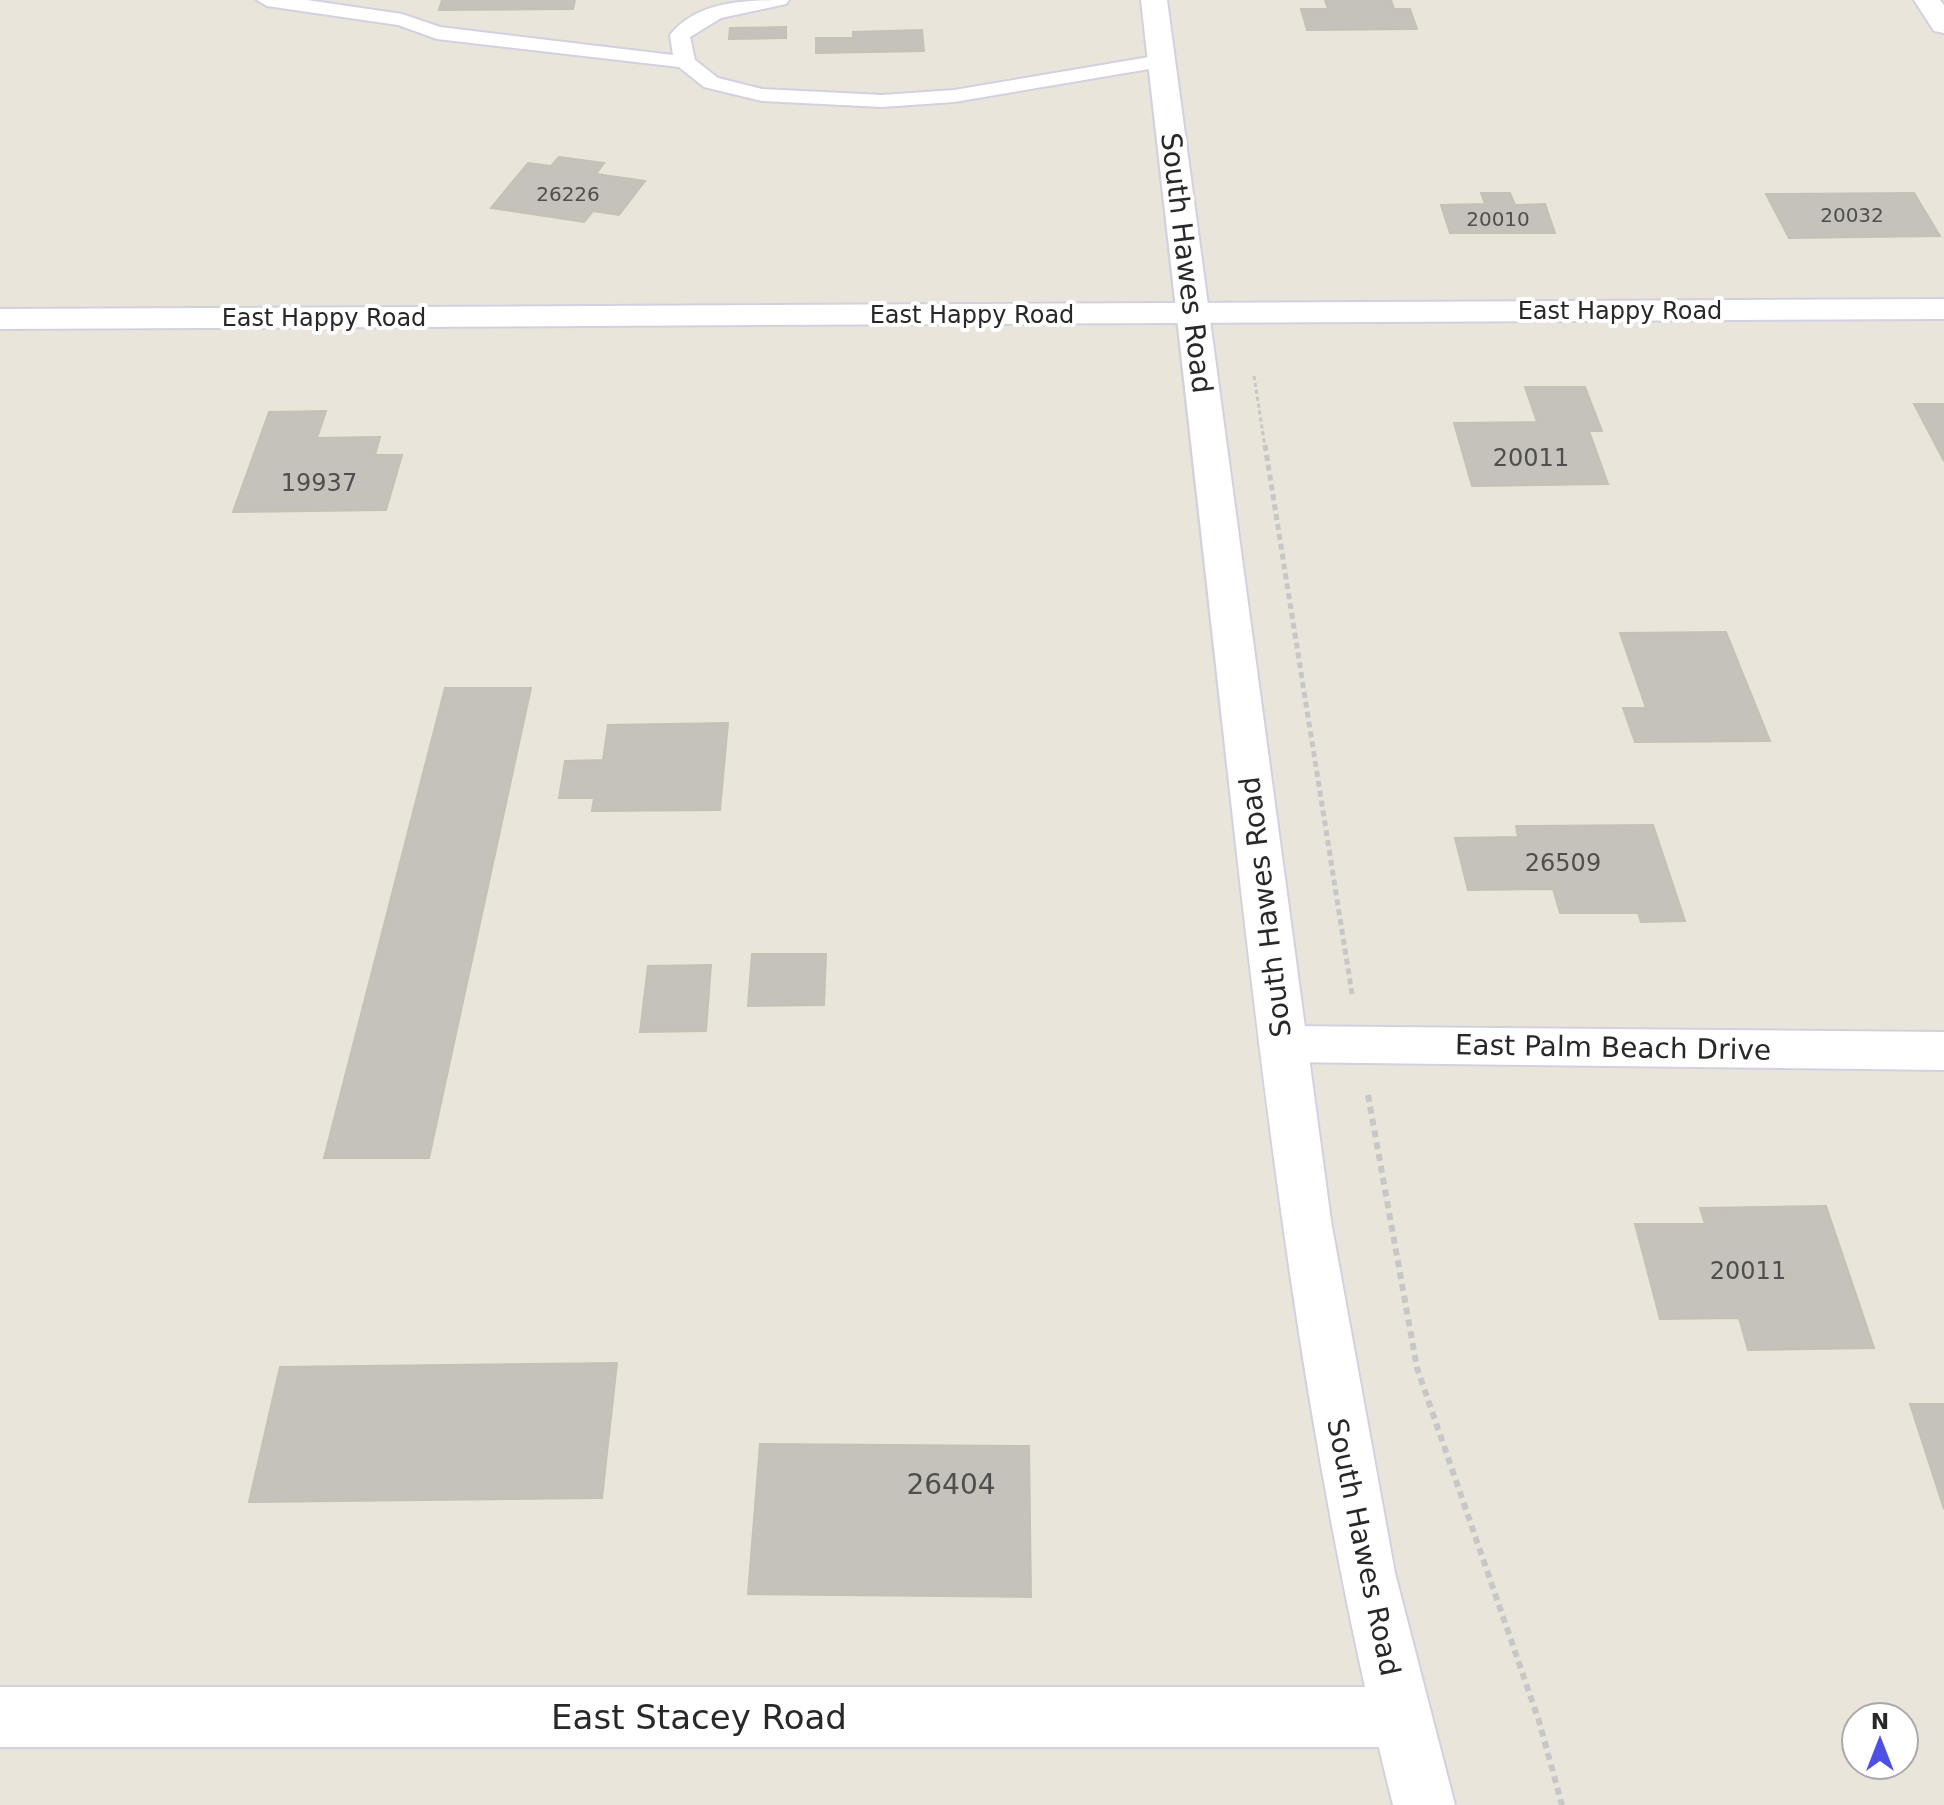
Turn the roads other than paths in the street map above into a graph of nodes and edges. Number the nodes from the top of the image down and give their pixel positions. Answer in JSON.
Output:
{"nodes":[{"id":1,"x":267,"y":0,"type":"edge"},
{"id":2,"x":779,"y":0,"type":"edge"},
{"id":3,"x":1154,"y":0,"type":"edge"},
{"id":4,"x":1927,"y":0,"type":"edge"},
{"id":5,"x":1944,"y":25,"type":"edge"},
{"id":6,"x":1161,"y":61,"type":"junction"},
{"id":7,"x":685,"y":62,"type":"junction"},
{"id":8,"x":1944,"y":309,"type":"edge"},
{"id":9,"x":1193,"y":314,"type":"junction"},
{"id":10,"x":0,"y":319,"type":"edge"},
{"id":11,"x":1282,"y":1044,"type":"junction"},
{"id":12,"x":1944,"y":1051,"type":"edge"},
{"id":13,"x":0,"y":1717,"type":"edge"},
{"id":14,"x":1399,"y":1717,"type":"junction"},
{"id":15,"x":1424,"y":1805,"type":"edge"}],
"edges":[{"from":1,"to":7,"type":"lane"},
{"from":2,"to":7,"type":"lane"},
{"from":3,"to":6,"type":"street","name":"South Hawes Road"},
{"from":4,"to":5,"type":"street"},
{"from":6,"to":7,"type":"lane"},
{"from":6,"to":9,"type":"street","name":"South Hawes Road"},
{"from":8,"to":9,"type":"street","name":"East Happy Road"},
{"from":9,"to":10,"type":"street","name":"East Happy Road"},
{"from":9,"to":11,"type":"street","name":"South Hawes Road"},
{"from":11,"to":12,"type":"street","name":"East Palm Beach Drive"},
{"from":11,"to":14,"type":"street","name":"South Hawes Road"},
{"from":13,"to":14,"type":"street","name":"East Stacey Road"},
{"from":14,"to":15,"type":"street","name":"South Hawes Road"}]}
